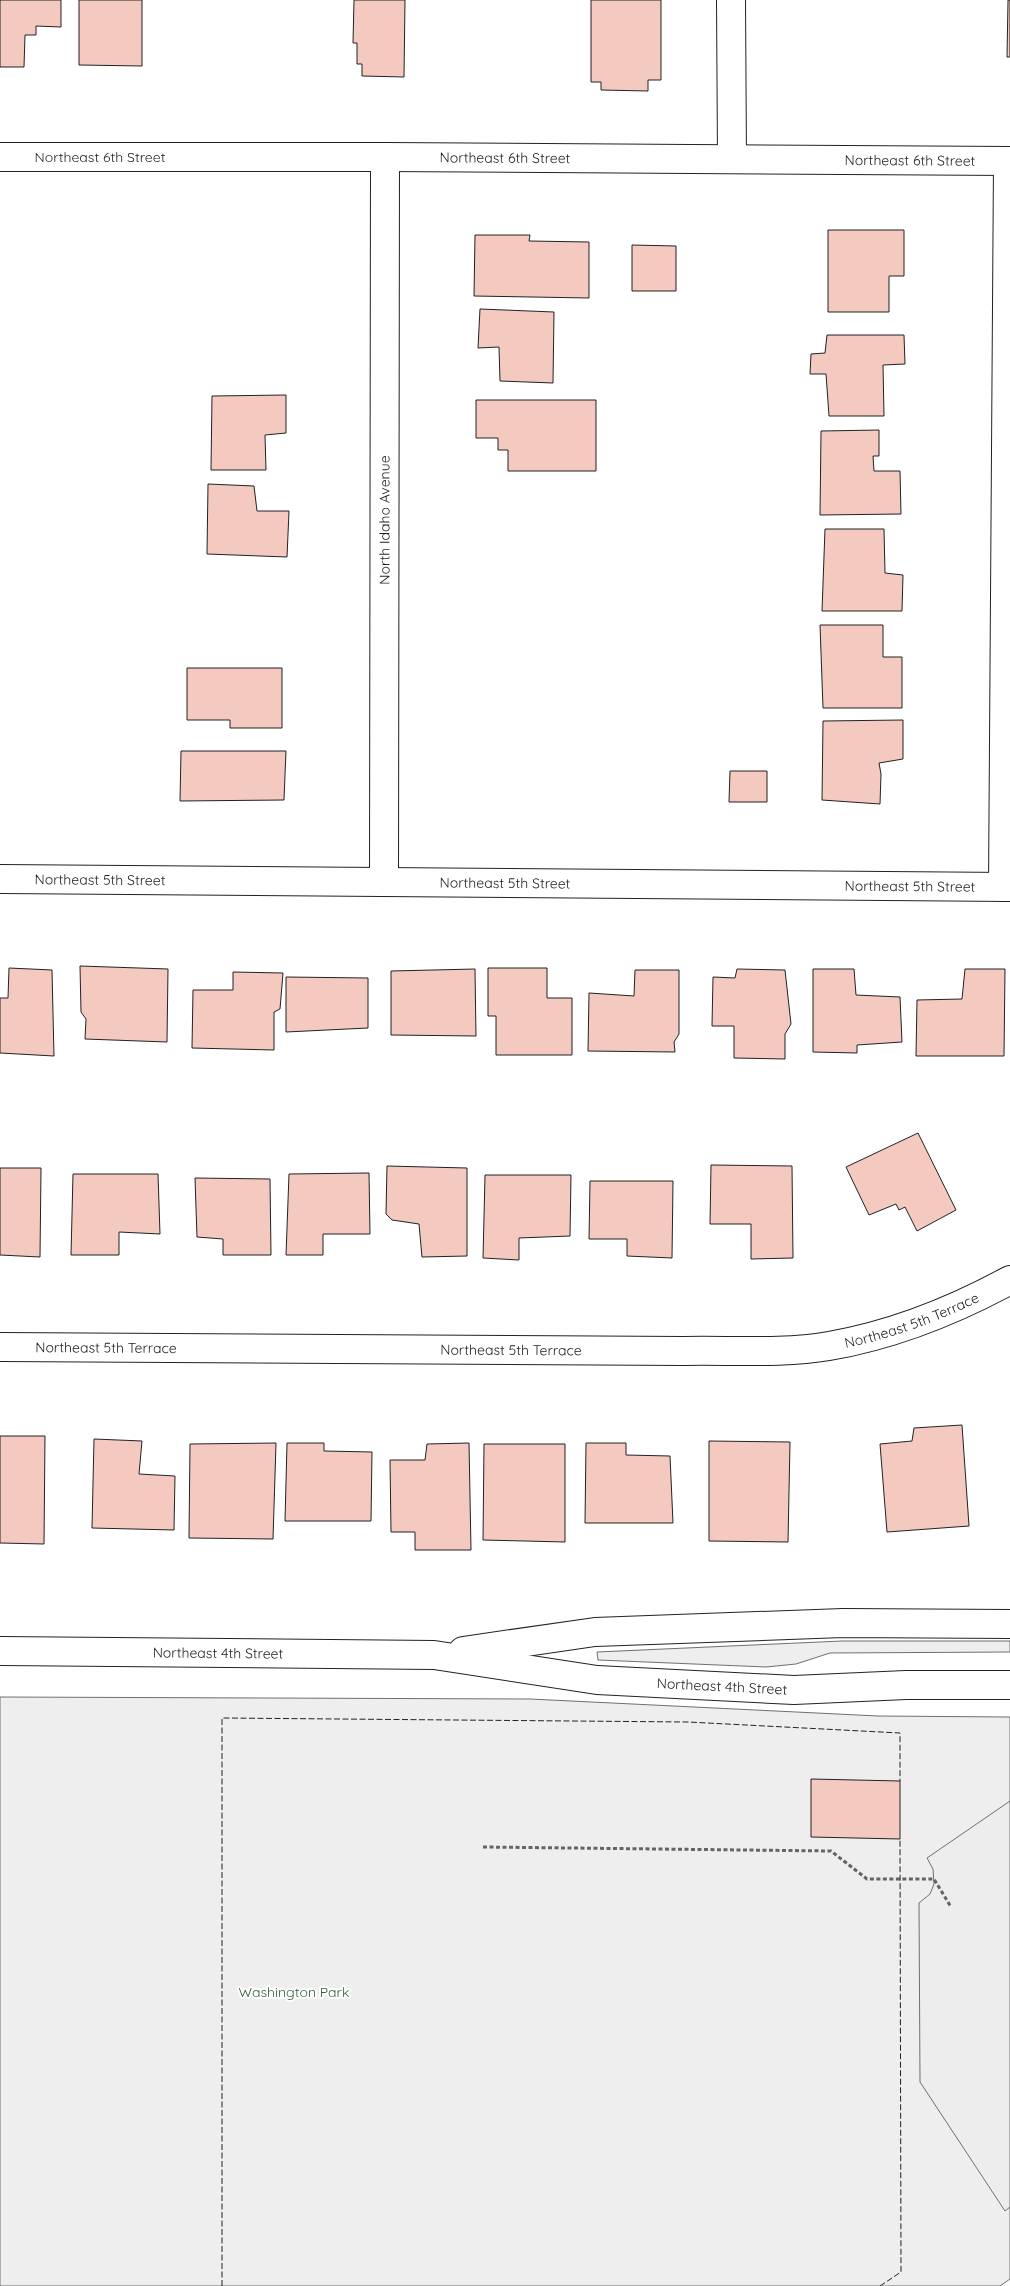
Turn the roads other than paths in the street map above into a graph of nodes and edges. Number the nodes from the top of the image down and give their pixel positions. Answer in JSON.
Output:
{"nodes":[{"id":1,"x":731,"y":0,"type":"edge"},
{"id":2,"x":0,"y":157,"type":"edge"},
{"id":3,"x":385,"y":157,"type":"junction"},
{"id":4,"x":732,"y":160,"type":"junction"},
{"id":5,"x":1009,"y":161,"type":"edge"},
{"id":6,"x":0,"y":879,"type":"edge"},
{"id":7,"x":384,"y":882,"type":"junction"},
{"id":8,"x":1006,"y":887,"type":"edge"},
{"id":9,"x":1010,"y":1280,"type":"edge"},
{"id":10,"x":0,"y":1346,"type":"edge"},
{"id":11,"x":1010,"y":1624,"type":"edge"},
{"id":12,"x":0,"y":1651,"type":"edge"},
{"id":13,"x":434,"y":1655,"type":"junction"},
{"id":14,"x":1010,"y":1685,"type":"edge"}],
"edges":[{"from":1,"to":4,"type":"street"},
{"from":2,"to":3,"type":"street","name":"Northeast 6th Street"},
{"from":3,"to":4,"type":"street","name":"Northeast 6th Street"},
{"from":3,"to":7,"type":"street","name":"North Idaho Avenue"},
{"from":4,"to":5,"type":"street","name":"Northeast 6th Street"},
{"from":5,"to":8,"type":"street"},
{"from":6,"to":7,"type":"street","name":"Northeast 5th Street"},
{"from":7,"to":8,"type":"street","name":"Northeast 5th Street"},
{"from":9,"to":10,"type":"street","name":"Northeast 5th Terrace"},
{"from":11,"to":13,"type":"street","name":"Northeast 4th Street"},
{"from":12,"to":13,"type":"street","name":"Northeast 4th Street"},
{"from":13,"to":14,"type":"street","name":"Northeast 4th Street"}]}
